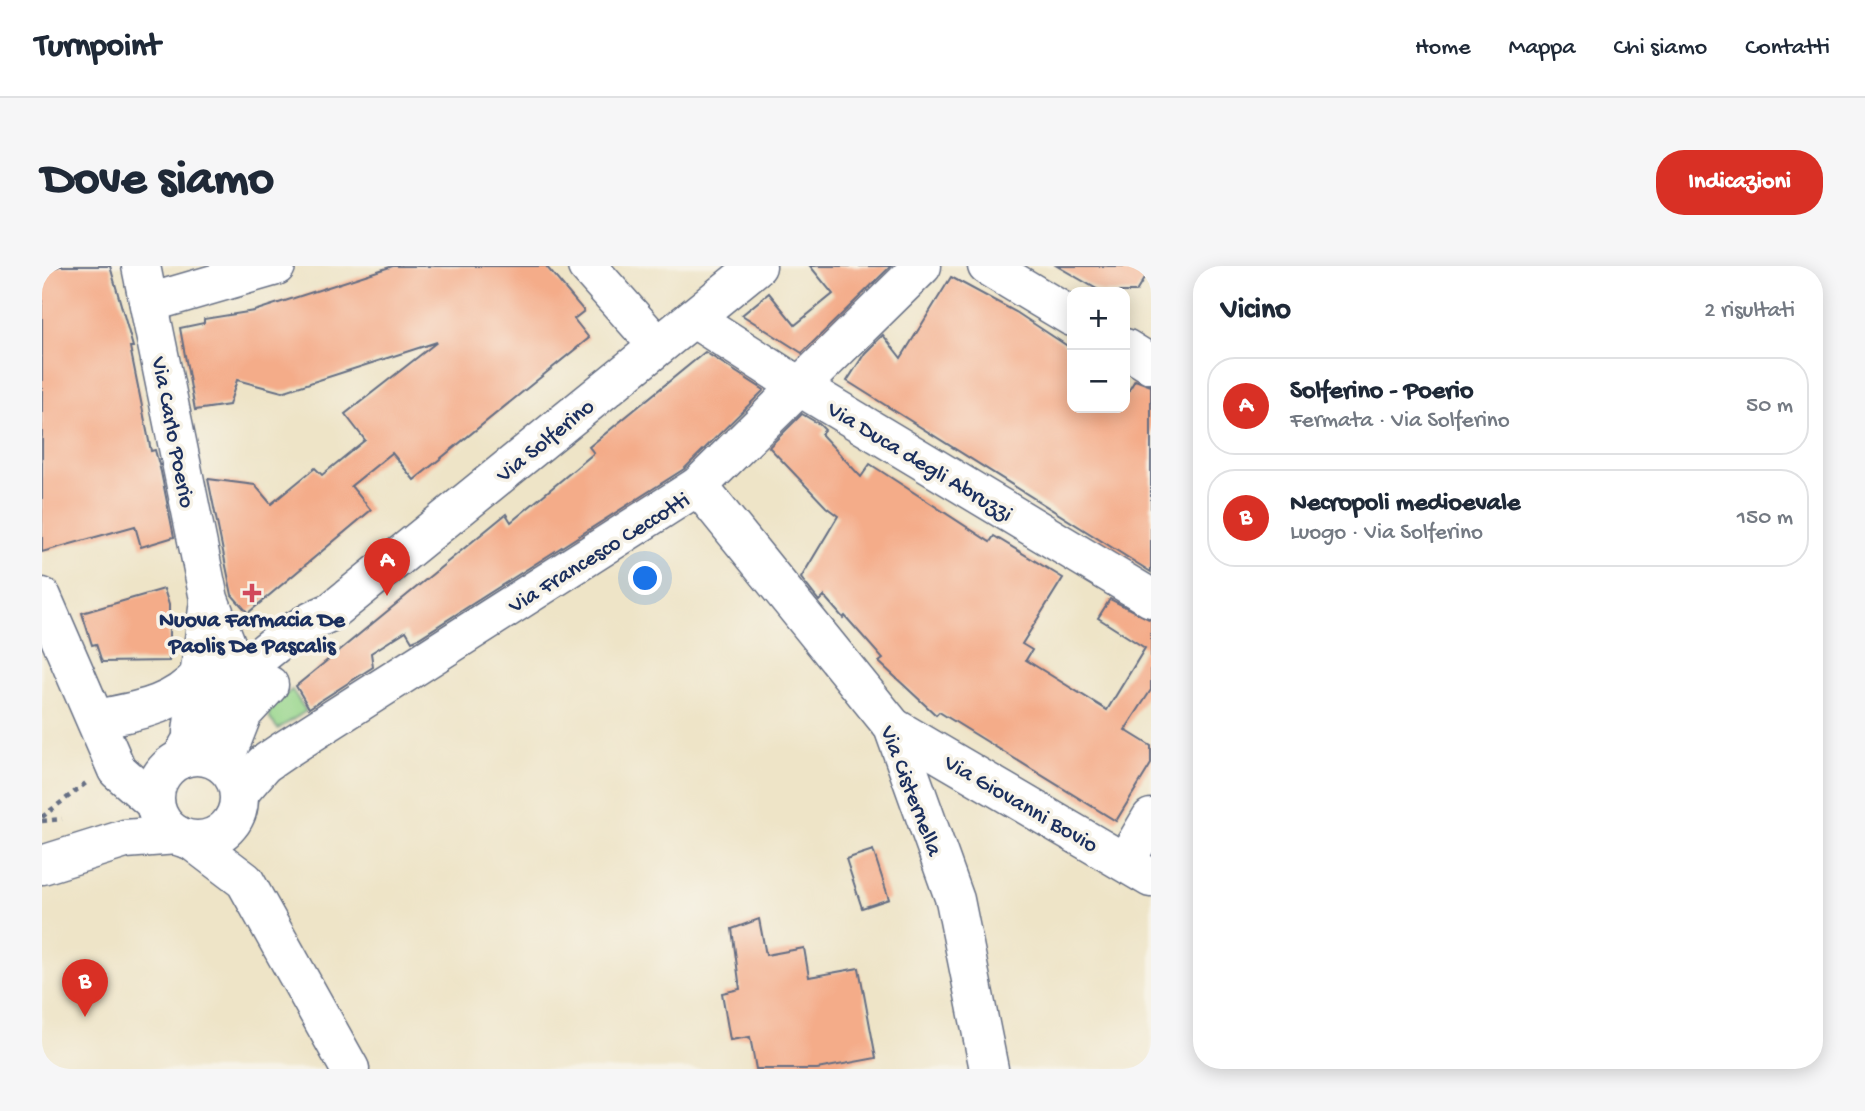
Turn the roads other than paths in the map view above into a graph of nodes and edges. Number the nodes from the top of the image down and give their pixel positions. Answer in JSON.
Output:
{"nodes":[{"id":1,"x":141,"y":266,"type":"edge"},
{"id":2,"x":276,"y":266,"type":"edge"},
{"id":3,"x":587,"y":266,"type":"edge"},
{"id":4,"x":757,"y":266,"type":"edge"},
{"id":5,"x":922,"y":266,"type":"edge"},
{"id":6,"x":987,"y":266,"type":"edge"},
{"id":7,"x":149,"y":303,"type":"junction"},
{"id":8,"x":1067,"y":314,"type":"edge"},
{"id":9,"x":693,"y":318,"type":"junction"},
{"id":10,"x":658,"y":346,"type":"junction"},
{"id":11,"x":1128,"y":350,"type":"edge"},
{"id":12,"x":1151,"y":364,"type":"edge"},
{"id":13,"x":800,"y":387,"type":"junction"},
{"id":14,"x":698,"y":486,"type":"junction"},
{"id":15,"x":42,"y":597,"type":"edge"},
{"id":16,"x":1151,"y":598,"type":"edge"},
{"id":17,"x":209,"y":599,"type":"junction"},
{"id":18,"x":198,"y":676,"type":"junction"},
{"id":19,"x":244,"y":690,"type":"junction"},
{"id":20,"x":97,"y":719,"type":"junction"},
{"id":21,"x":893,"y":727,"type":"junction"},
{"id":22,"x":181,"y":754,"type":"junction"},
{"id":23,"x":233,"y":790,"type":"junction"},
{"id":24,"x":1151,"y":818,"type":"edge"},
{"id":25,"x":170,"y":822,"type":"junction"},
{"id":26,"x":42,"y":864,"type":"edge"},
{"id":27,"x":1138,"y":870,"type":"edge"},
{"id":28,"x":245,"y":881,"type":"junction"},
{"id":29,"x":350,"y":1069,"type":"edge"},
{"id":30,"x":989,"y":1069,"type":"edge"}],
"edges":[{"from":1,"to":7,"type":"street","name":"Via Carlo Poerio"},
{"from":2,"to":7,"type":"street"},
{"from":3,"to":10,"type":"street"},
{"from":4,"to":9,"type":"street","name":"Via Solferino"},
{"from":5,"to":13,"type":"street","name":"Via Francesco Ceccotti"},
{"from":6,"to":8,"type":"street"},
{"from":7,"to":17,"type":"street","name":"Via Carlo Poerio"},
{"from":9,"to":10,"type":"street","name":"Via Solferino"},
{"from":9,"to":13,"type":"street","name":"Via Duca degli Abruzzi"},
{"from":10,"to":19,"type":"street","name":"Via Solferino"},
{"from":11,"to":12,"type":"street"},
{"from":13,"to":14,"type":"street","name":"Via Francesco Ceccotti"},
{"from":13,"to":16,"type":"street","name":"Via Duca degli Abruzzi"},
{"from":14,"to":21,"type":"street","name":"Via Cisternella"},
{"from":14,"to":23,"type":"street","name":"Via Francesco Ceccotti"},
{"from":15,"to":20,"type":"street"},
{"from":17,"to":18,"type":"street","name":"Via Carlo Poerio"},
{"from":17,"to":19,"type":"street","name":"Via Carlo Poerio"},
{"from":18,"to":20,"type":"street"},
{"from":18,"to":22,"type":"street","name":"Via Carlo Poerio"},
{"from":19,"to":22,"type":"street","name":"Via Solferino"},
{"from":19,"to":23,"type":"street","name":"Via Solferino"},
{"from":20,"to":22,"type":"street"},
{"from":20,"to":25,"type":"street"},
{"from":21,"to":27,"type":"street","name":"Via Giovanni Bovio"},
{"from":21,"to":30,"type":"street","name":"Via Cisternella"},
{"from":22,"to":23,"type":"street"},
{"from":22,"to":25,"type":"street"},
{"from":23,"to":25,"type":"street"},
{"from":23,"to":28,"type":"street"},
{"from":24,"to":27,"type":"street"},
{"from":25,"to":26,"type":"street"},
{"from":25,"to":28,"type":"street"},
{"from":28,"to":29,"type":"street"}]}
